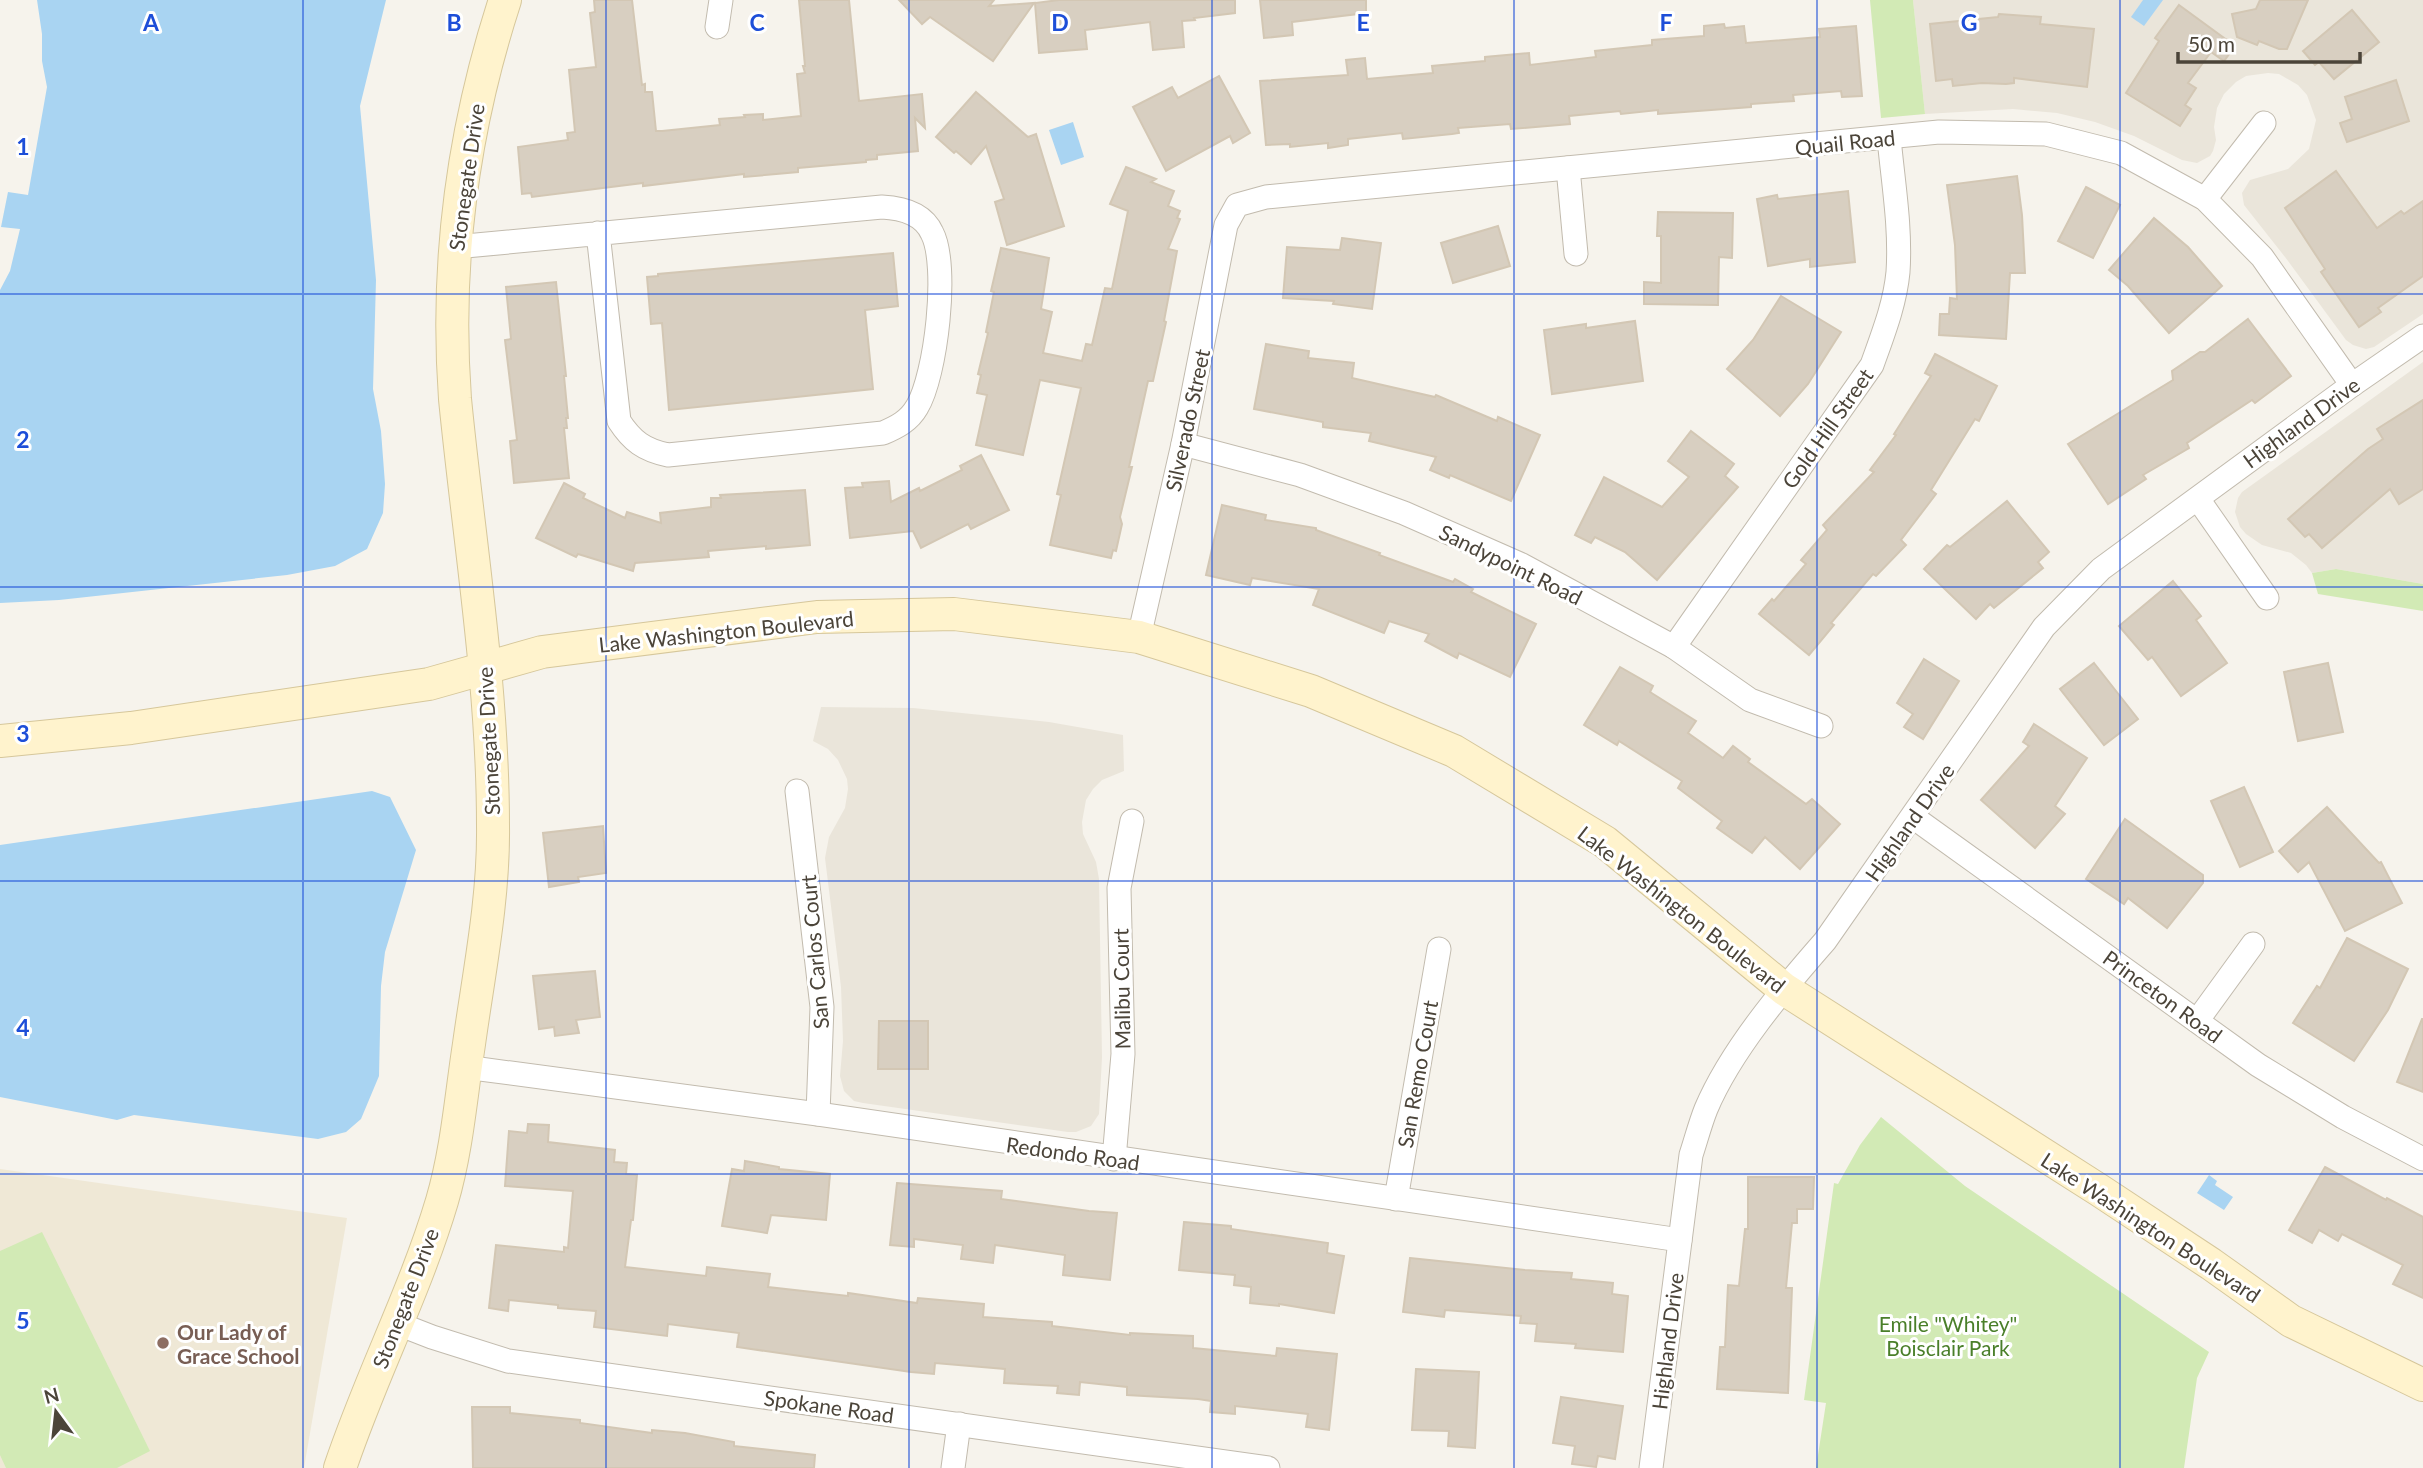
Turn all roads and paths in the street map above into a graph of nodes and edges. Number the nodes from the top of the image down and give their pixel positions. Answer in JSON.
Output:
{"nodes":[{"id":1,"x":505,"y":0,"type":"edge"},
{"id":2,"x":721,"y":0,"type":"edge"},
{"id":3,"x":717,"y":27,"type":"dead end"},
{"id":4,"x":2264,"y":123,"type":"dead end"},
{"id":5,"x":1889,"y":138,"type":"junction"},
{"id":6,"x":1568,"y":168,"type":"junction"},
{"id":7,"x":2205,"y":199,"type":"junction"},
{"id":8,"x":1237,"y":205,"type":"joint"},
{"id":9,"x":598,"y":233,"type":"junction"},
{"id":10,"x":455,"y":247,"type":"junction"},
{"id":11,"x":1576,"y":254,"type":"dead end"},
{"id":12,"x":2423,"y":336,"type":"edge"},
{"id":13,"x":2352,"y":385,"type":"junction"},
{"id":14,"x":1183,"y":444,"type":"junction"},
{"id":15,"x":2198,"y":499,"type":"junction"},
{"id":16,"x":2267,"y":598,"type":"dead end"},
{"id":17,"x":1139,"y":636,"type":"junction"},
{"id":18,"x":1674,"y":647,"type":"junction"},
{"id":19,"x":485,"y":667,"type":"junction"},
{"id":20,"x":1821,"y":726,"type":"dead end"},
{"id":21,"x":0,"y":741,"type":"edge"},
{"id":22,"x":797,"y":791,"type":"dead end"},
{"id":23,"x":1913,"y":817,"type":"junction"},
{"id":24,"x":1132,"y":821,"type":"dead end"},
{"id":25,"x":2253,"y":944,"type":"dead end"},
{"id":26,"x":1439,"y":949,"type":"dead end"},
{"id":27,"x":1784,"y":989,"type":"junction"},
{"id":28,"x":2197,"y":1021,"type":"junction"},
{"id":29,"x":465,"y":1067,"type":"junction"},
{"id":30,"x":818,"y":1114,"type":"junction"},
{"id":31,"x":1114,"y":1159,"type":"junction"},
{"id":32,"x":2423,"y":1159,"type":"edge"},
{"id":33,"x":1396,"y":1199,"type":"junction"},
{"id":34,"x":1680,"y":1240,"type":"junction"},
{"id":35,"x":396,"y":1323,"type":"junction"},
{"id":36,"x":2423,"y":1385,"type":"edge"},
{"id":37,"x":959,"y":1424,"type":"junction"},
{"id":38,"x":1239,"y":1466,"type":"edge"},
{"id":39,"x":340,"y":1468,"type":"edge"},
{"id":40,"x":953,"y":1468,"type":"edge"},
{"id":41,"x":1268,"y":1468,"type":"edge"},
{"id":42,"x":1651,"y":1468,"type":"edge"}],
"edges":[{"from":1,"to":10,"type":"street","name":"Stonegate Drive"},
{"from":2,"to":3,"type":"street"},
{"from":4,"to":7,"type":"street"},
{"from":5,"to":6,"type":"street","name":"Quail Road"},
{"from":5,"to":7,"type":"street","name":"Quail Road"},
{"from":5,"to":18,"type":"street","name":"Gold Hill Street"},
{"from":6,"to":8,"type":"street","name":"Quail Road"},
{"from":6,"to":11,"type":"street"},
{"from":7,"to":13,"type":"street","name":"Quail Road"},
{"from":8,"to":14,"type":"street","name":"Silverado Street"},
{"from":9,"to":9,"type":"street"},
{"from":9,"to":10,"type":"street"},
{"from":10,"to":19,"type":"street","name":"Stonegate Drive"},
{"from":12,"to":13,"type":"street","name":"Highland Drive"},
{"from":13,"to":15,"type":"street","name":"Highland Drive"},
{"from":14,"to":17,"type":"street","name":"Silverado Street"},
{"from":14,"to":18,"type":"street","name":"Sandypoint Road"},
{"from":15,"to":16,"type":"street"},
{"from":15,"to":23,"type":"street","name":"Highland Drive"},
{"from":17,"to":19,"type":"street","name":"Lake Washington Boulevard"},
{"from":17,"to":27,"type":"street","name":"Lake Washington Boulevard"},
{"from":18,"to":20,"type":"street","name":"Sandypoint Road"},
{"from":19,"to":21,"type":"street","name":"Lake Washington Boulevard"},
{"from":19,"to":29,"type":"street","name":"Stonegate Drive"},
{"from":22,"to":30,"type":"street","name":"San Carlos Court"},
{"from":23,"to":27,"type":"street","name":"Highland Drive"},
{"from":23,"to":28,"type":"street","name":"Princeton Road"},
{"from":24,"to":31,"type":"street","name":"Malibu Court"},
{"from":25,"to":28,"type":"street"},
{"from":26,"to":33,"type":"street","name":"San Remo Court"},
{"from":27,"to":34,"type":"street","name":"Highland Drive"},
{"from":27,"to":36,"type":"street","name":"Lake Washington Boulevard"},
{"from":28,"to":32,"type":"street","name":"Princeton Road"},
{"from":29,"to":30,"type":"street","name":"Redondo Road"},
{"from":29,"to":35,"type":"street","name":"Stonegate Drive"},
{"from":30,"to":31,"type":"street","name":"Redondo Road"},
{"from":31,"to":33,"type":"street","name":"Redondo Road"},
{"from":33,"to":34,"type":"street","name":"Redondo Road"},
{"from":34,"to":42,"type":"street","name":"Highland Drive"},
{"from":35,"to":37,"type":"street","name":"Spokane Road"},
{"from":35,"to":39,"type":"street","name":"Stonegate Drive"},
{"from":37,"to":38,"type":"street","name":"Spokane Road"},
{"from":37,"to":40,"type":"street"},
{"from":38,"to":41,"type":"street","name":"Spokane Road"}]}
